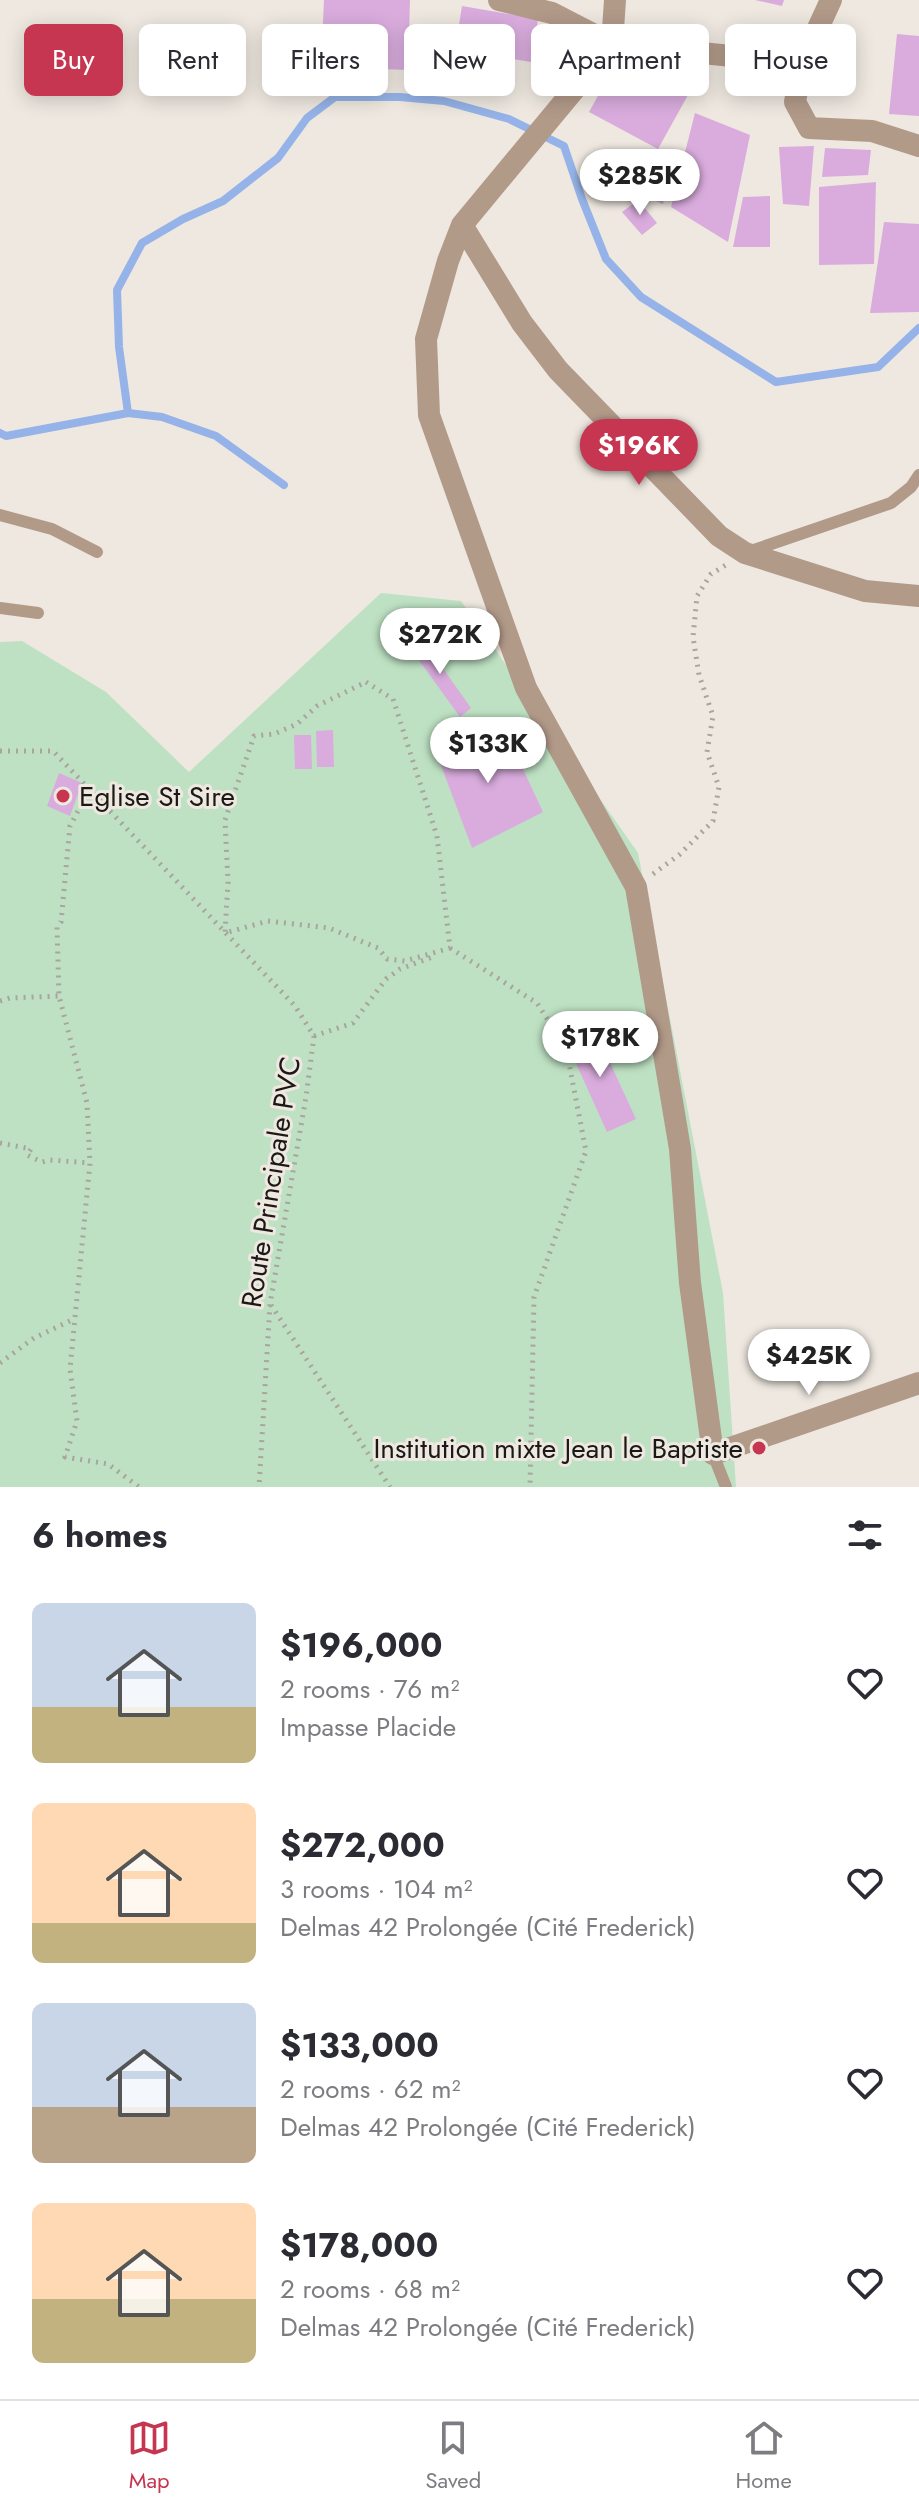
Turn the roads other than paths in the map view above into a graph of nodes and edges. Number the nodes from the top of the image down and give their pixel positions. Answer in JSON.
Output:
{"nodes":[{"id":1,"x":499,"y":0,"type":"edge"},
{"id":2,"x":615,"y":0,"type":"edge"},
{"id":3,"x":831,"y":0,"type":"edge"},
{"id":4,"x":573,"y":24,"type":"edge"},
{"id":5,"x":613,"y":24,"type":"edge"},
{"id":6,"x":820,"y":24,"type":"edge"},
{"id":7,"x":570,"y":96,"type":"edge"},
{"id":8,"x":796,"y":96,"type":"edge"},
{"id":9,"x":919,"y":146,"type":"edge"},
{"id":10,"x":462,"y":225,"type":"junction"},
{"id":11,"x":919,"y":475,"type":"edge"},
{"id":12,"x":0,"y":515,"type":"edge"},
{"id":13,"x":97,"y":552,"type":"dead end"},
{"id":14,"x":745,"y":553,"type":"junction"},
{"id":15,"x":919,"y":596,"type":"edge"},
{"id":16,"x":0,"y":608,"type":"edge"},
{"id":17,"x":38,"y":613,"type":"dead end"},
{"id":18,"x":919,"y":1383,"type":"edge"},
{"id":19,"x":713,"y":1454,"type":"junction"},
{"id":20,"x":726,"y":1487,"type":"edge"}],
"edges":[{"from":1,"to":4,"type":"street"},
{"from":2,"to":5,"type":"street"},
{"from":3,"to":6,"type":"street"},
{"from":7,"to":10,"type":"street"},
{"from":8,"to":9,"type":"street"},
{"from":10,"to":14,"type":"street"},
{"from":10,"to":19,"type":"street"},
{"from":11,"to":14,"type":"lane"},
{"from":12,"to":13,"type":"lane"},
{"from":14,"to":15,"type":"street"},
{"from":16,"to":17,"type":"lane"},
{"from":18,"to":19,"type":"street"},
{"from":19,"to":20,"type":"lane"}]}
